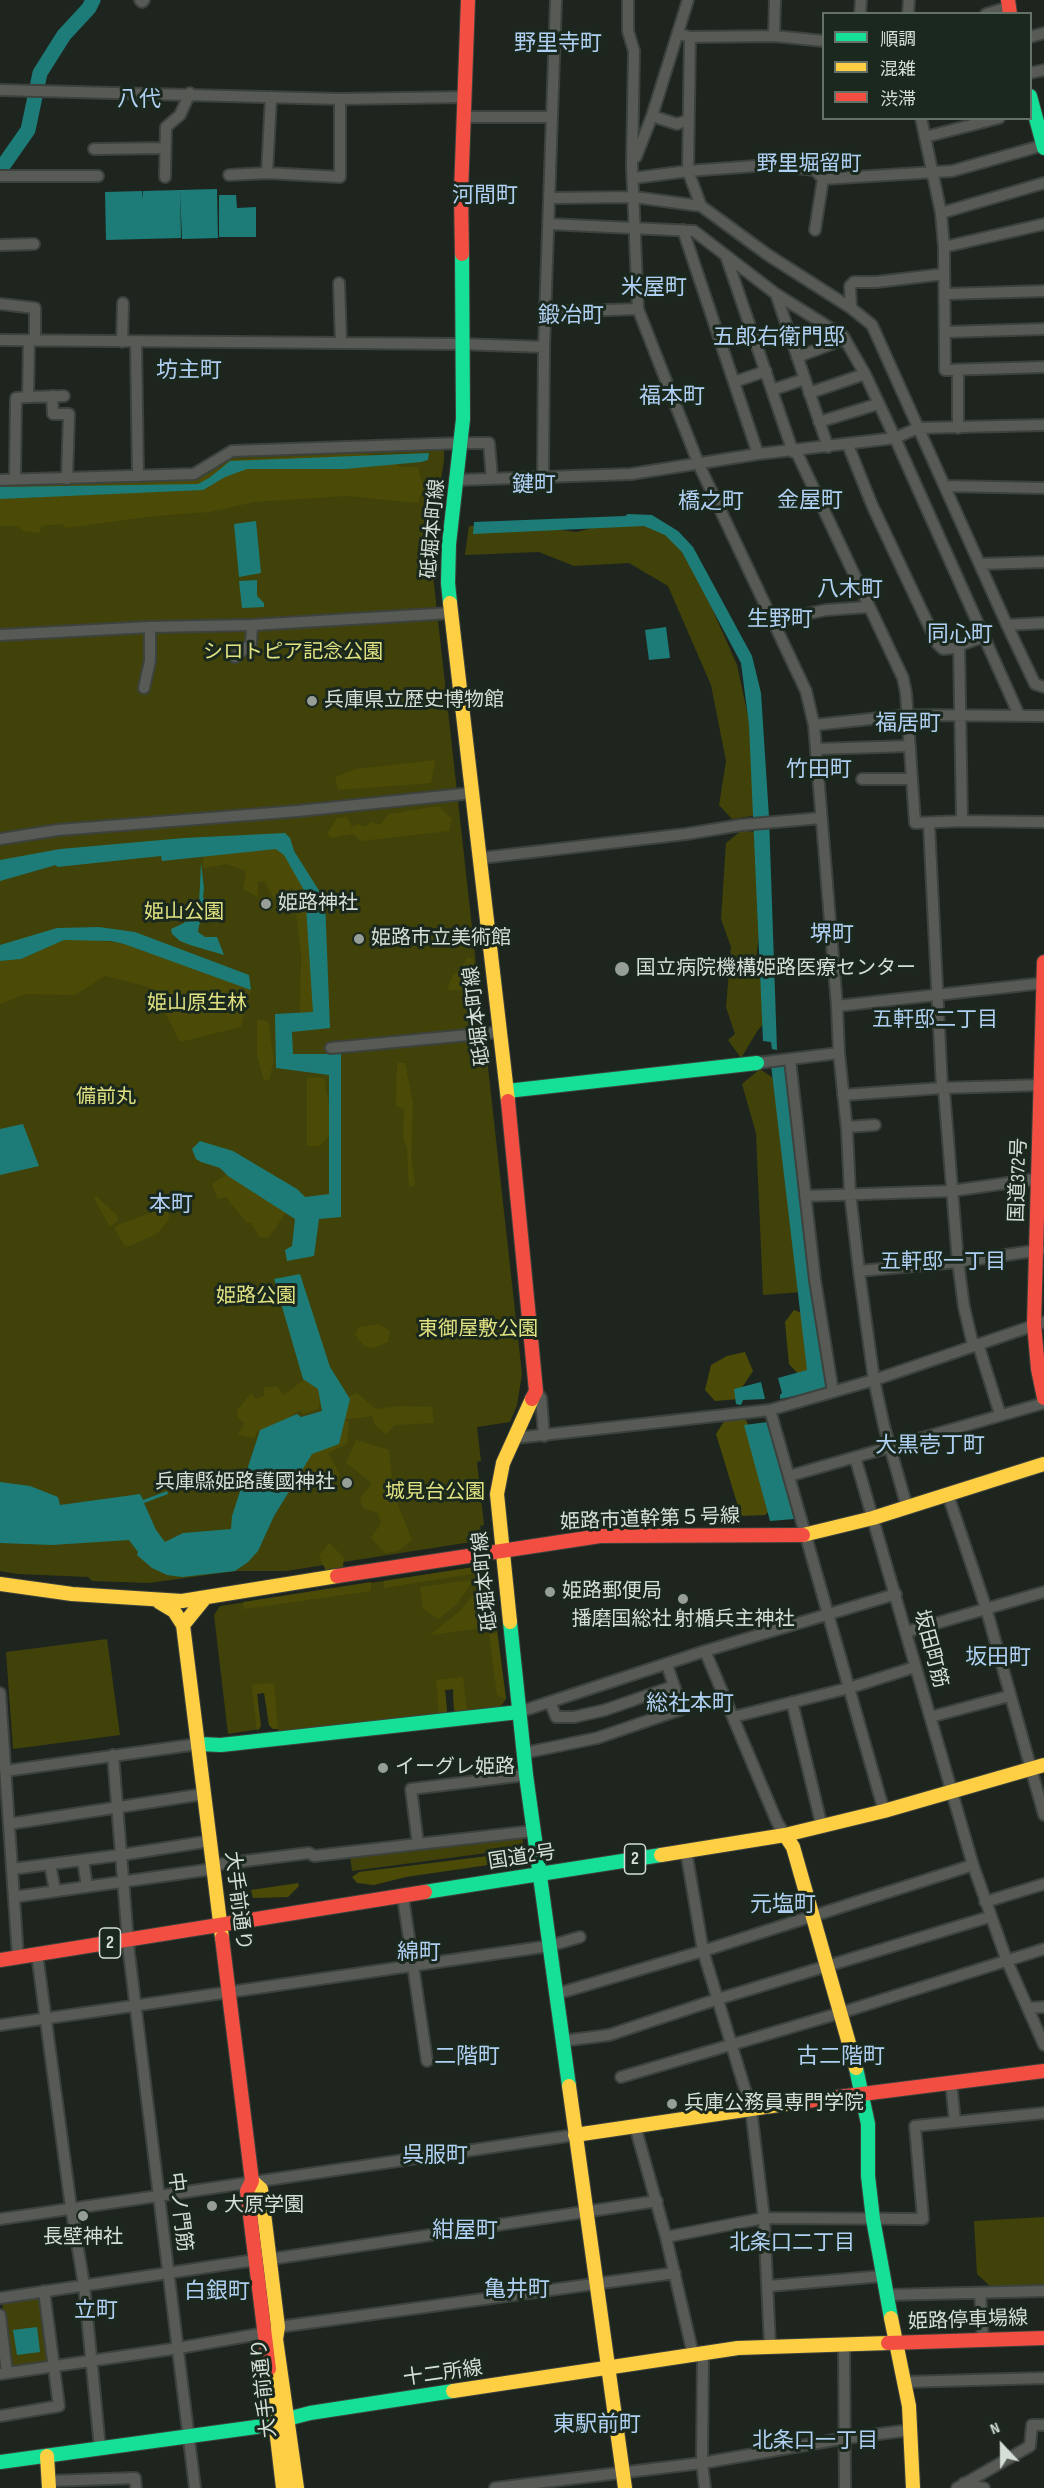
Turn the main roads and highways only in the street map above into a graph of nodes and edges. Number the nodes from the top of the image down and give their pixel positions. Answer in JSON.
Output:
{"nodes":[{"id":1,"x":468,"y":0,"type":"edge"},
{"id":2,"x":1035,"y":106,"type":"edge"},
{"id":3,"x":1044,"y":146,"type":"edge"},
{"id":4,"x":1044,"y":962,"type":"edge"},
{"id":5,"x":1043,"y":983,"type":"edge"},
{"id":6,"x":757,"y":1063,"type":"road end"},
{"id":7,"x":507,"y":1090,"type":"junction"},
{"id":8,"x":1042,"y":1178,"type":"edge"},
{"id":9,"x":1040,"y":1250,"type":"edge"},
{"id":10,"x":1039,"y":1323,"type":"edge"},
{"id":11,"x":1044,"y":1398,"type":"edge"},
{"id":12,"x":1044,"y":1464,"type":"edge"},
{"id":13,"x":501,"y":1549,"type":"junction"},
{"id":14,"x":0,"y":1584,"type":"edge"},
{"id":15,"x":205,"y":1598,"type":"junction"},
{"id":16,"x":157,"y":1601,"type":"junction"},
{"id":17,"x":183,"y":1625,"type":"junction"},
{"id":18,"x":519,"y":1712,"type":"junction"},
{"id":19,"x":198,"y":1744,"type":"junction"},
{"id":20,"x":1037,"y":1766,"type":"edge"},
{"id":21,"x":785,"y":1835,"type":"junction"},
{"id":22,"x":540,"y":1875,"type":"junction"},
{"id":23,"x":220,"y":1927,"type":"junction"},
{"id":24,"x":0,"y":1960,"type":"edge"},
{"id":25,"x":1044,"y":2071,"type":"edge"},
{"id":26,"x":863,"y":2093,"type":"junction"},
{"id":27,"x":575,"y":2134,"type":"junction"},
{"id":28,"x":252,"y":2181,"type":"junction"},
{"id":29,"x":1044,"y":2338,"type":"edge"},
{"id":30,"x":895,"y":2343,"type":"junction"},
{"id":31,"x":607,"y":2368,"type":"junction"},
{"id":32,"x":281,"y":2421,"type":"junction"},
{"id":33,"x":47,"y":2456,"type":"junction"},
{"id":34,"x":0,"y":2462,"type":"edge"},
{"id":35,"x":49,"y":2485,"type":"edge"},
{"id":36,"x":283,"y":2488,"type":"edge"},
{"id":37,"x":297,"y":2488,"type":"edge"},
{"id":38,"x":625,"y":2488,"type":"edge"},
{"id":39,"x":913,"y":2488,"type":"edge"}],
"edges":[{"from":1,"to":7,"type":"main road","name":"砥堀本町線"},
{"from":2,"to":3,"type":"main road"},
{"from":4,"to":5,"type":"main road","name":"国道372号"},
{"from":5,"to":8,"type":"main road","name":"国道372号"},
{"from":6,"to":7,"type":"main road"},
{"from":7,"to":13,"type":"main road","name":"砥堀本町線"},
{"from":8,"to":9,"type":"main road","name":"国道372号"},
{"from":9,"to":10,"type":"main road","name":"国道372号"},
{"from":10,"to":11,"type":"main road","name":"国道372号"},
{"from":12,"to":13,"type":"main road","name":"姫路市道幹第５号線"},
{"from":13,"to":15,"type":"main road","name":"姫路市道幹第５号線"},
{"from":13,"to":18,"type":"main road","name":"砥堀本町線"},
{"from":14,"to":16,"type":"main road","name":"姫路市道幹第５号線"},
{"from":15,"to":16,"type":"main road","name":"姫路市道幹第５号線"},
{"from":15,"to":17,"type":"main road"},
{"from":16,"to":17,"type":"main road"},
{"from":17,"to":19,"type":"main road","name":"大手前通り"},
{"from":18,"to":19,"type":"main road"},
{"from":18,"to":22,"type":"main road","name":"砥堀本町線"},
{"from":19,"to":23,"type":"main road","name":"大手前通り"},
{"from":20,"to":21,"type":"main road","name":"国道2号","number":"2"},
{"from":21,"to":22,"type":"main road","name":"国道2号","number":"2"},
{"from":21,"to":26,"type":"main road"},
{"from":22,"to":23,"type":"main road","name":"国道2号","number":"2"},
{"from":22,"to":27,"type":"main road","name":"砥堀本町線"},
{"from":23,"to":24,"type":"main road","name":"国道2号","number":"2"},
{"from":23,"to":28,"type":"main road","name":"大手前通り"},
{"from":25,"to":26,"type":"main road"},
{"from":26,"to":27,"type":"main road"},
{"from":26,"to":30,"type":"main road"},
{"from":27,"to":31,"type":"main road","name":"砥堀本町線"},
{"from":28,"to":32,"type":"main road","name":"大手前通り"},
{"from":28,"to":32,"type":"main road","name":"大手前通り"},
{"from":29,"to":30,"type":"main road","name":"姫路停車場線"},
{"from":30,"to":31,"type":"main road","name":"十二所線"},
{"from":30,"to":39,"type":"main road","name":"姫路停車場線"},
{"from":31,"to":32,"type":"main road","name":"十二所線"},
{"from":31,"to":38,"type":"main road","name":"砥堀本町線"},
{"from":32,"to":33,"type":"main road","name":"十二所線"},
{"from":32,"to":36,"type":"main road","name":"大手前通り"},
{"from":32,"to":37,"type":"main road","name":"大手前通り"},
{"from":33,"to":34,"type":"main road","name":"十二所線"},
{"from":33,"to":35,"type":"main road"}]}
